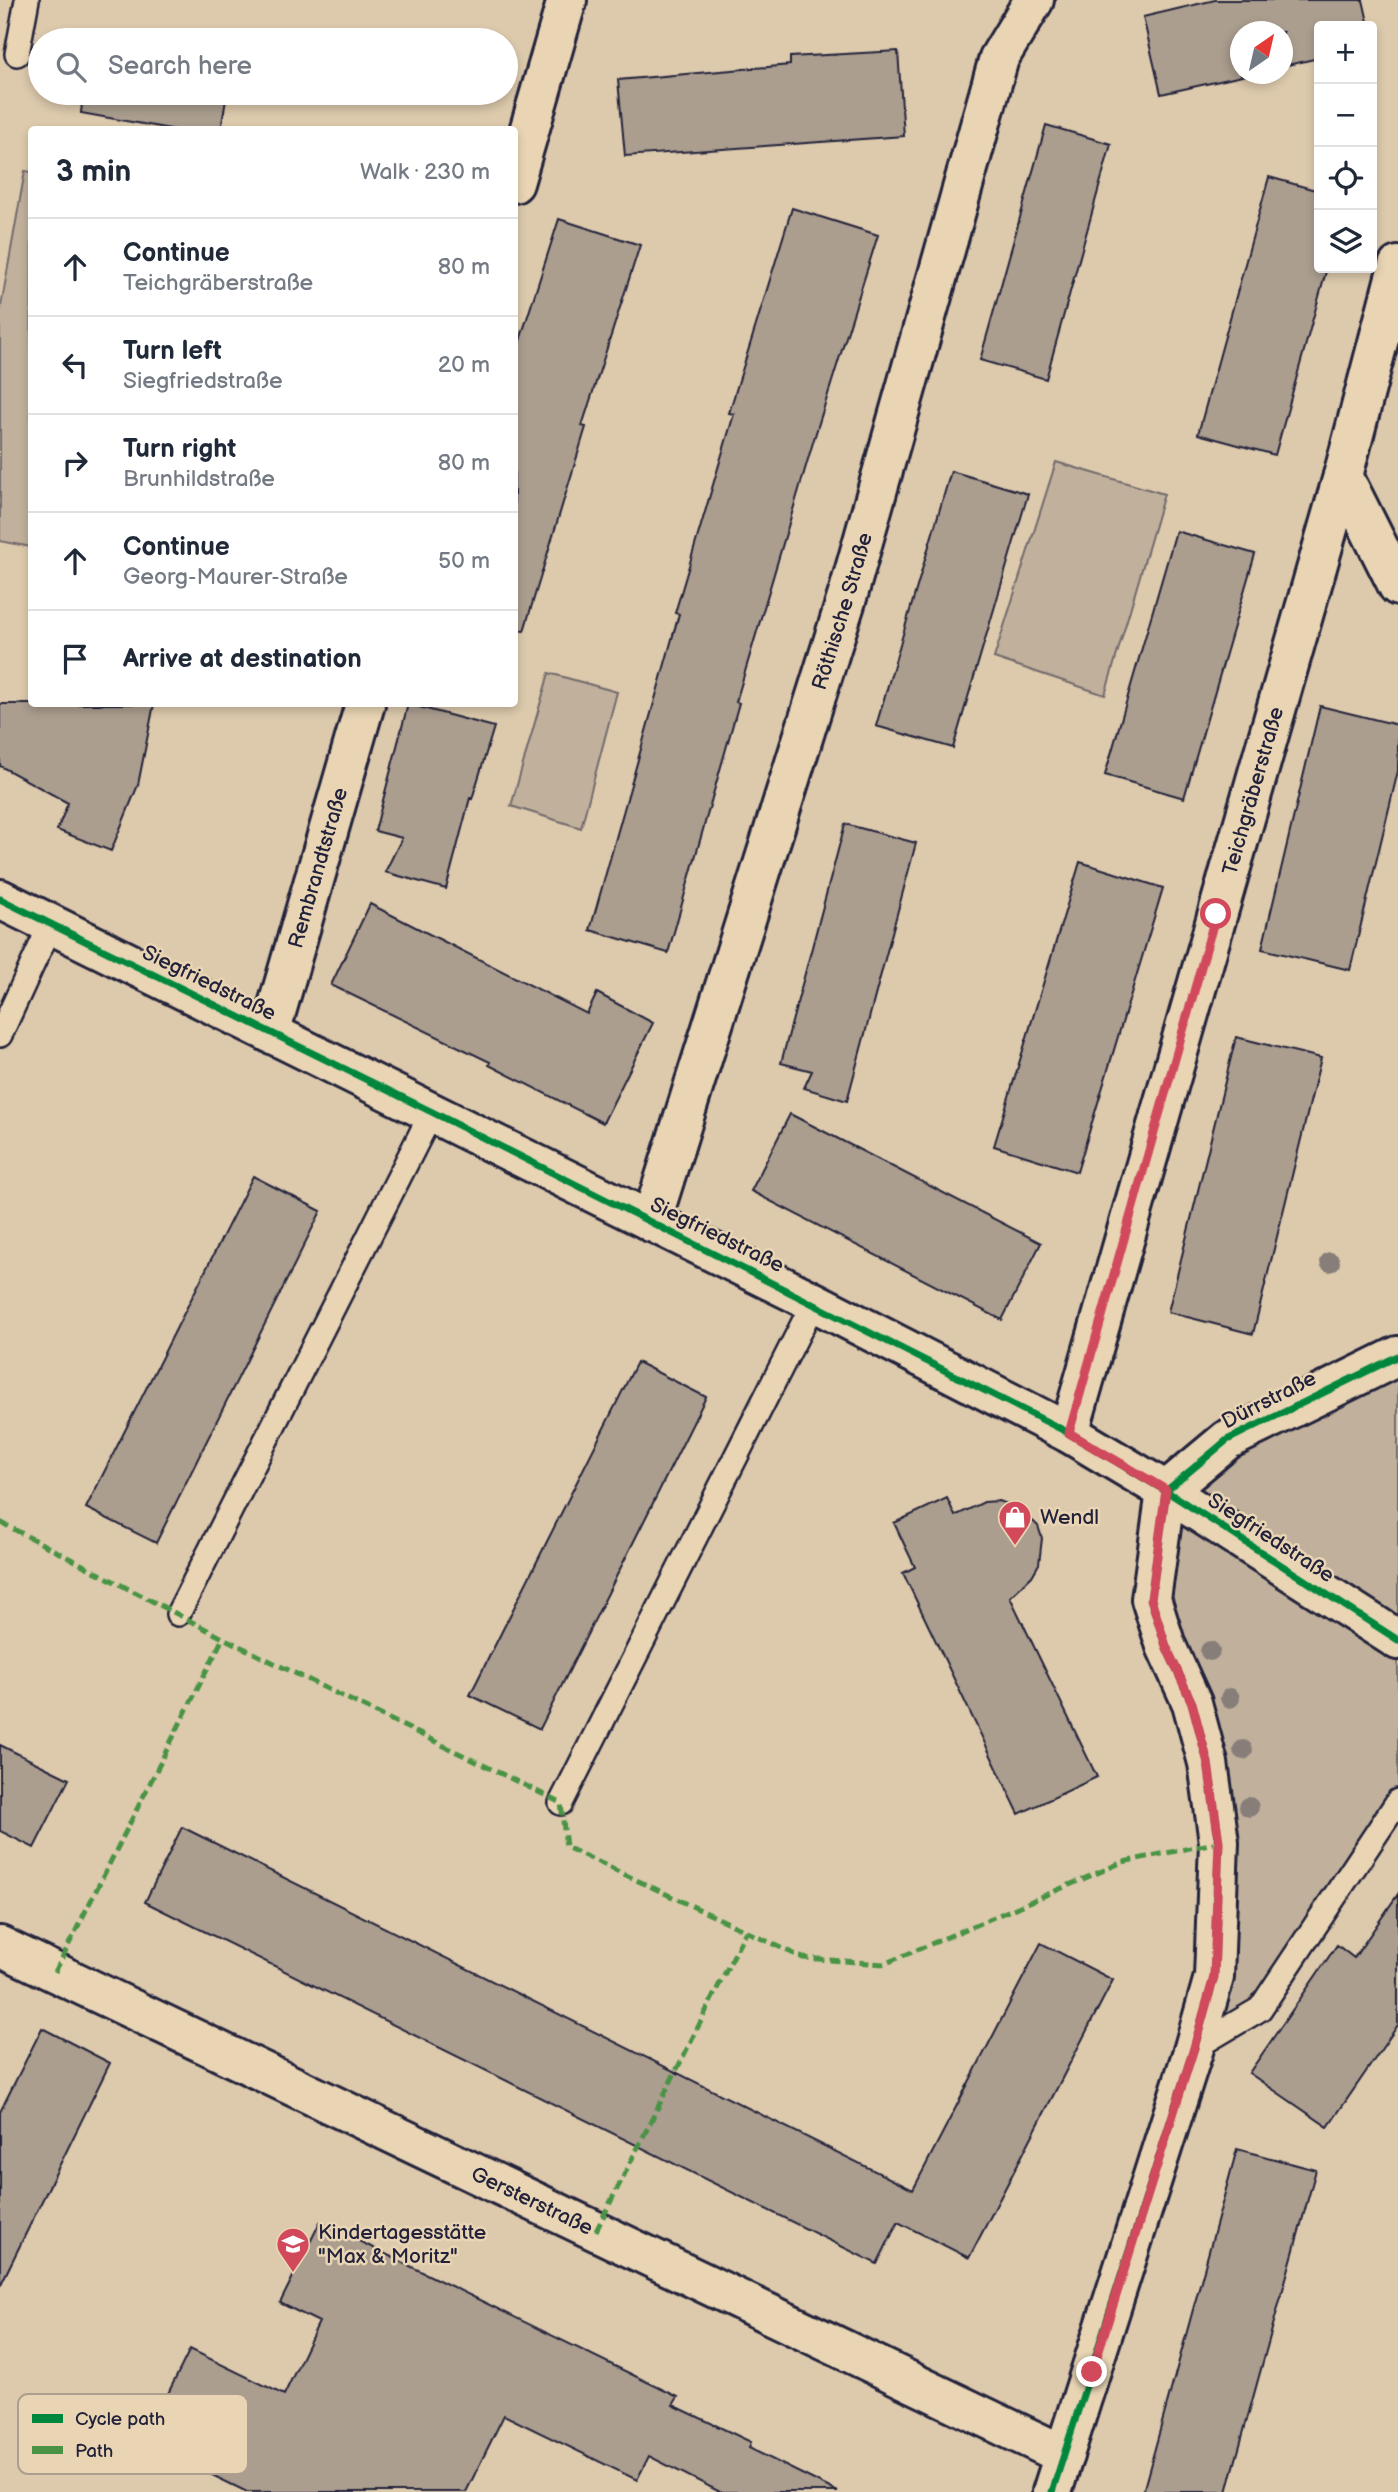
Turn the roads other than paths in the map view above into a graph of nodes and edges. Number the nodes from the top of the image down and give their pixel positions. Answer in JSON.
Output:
{"nodes":[{"id":1,"x":27,"y":0,"type":"edge"},
{"id":2,"x":567,"y":0,"type":"edge"},
{"id":3,"x":1034,"y":0,"type":"edge"},
{"id":4,"x":17,"y":54,"type":"dead end"},
{"id":5,"x":518,"y":169,"type":"edge"},
{"id":6,"x":1398,"y":266,"type":"edge"},
{"id":7,"x":1343,"y":476,"type":"junction"},
{"id":8,"x":1398,"y":586,"type":"edge"},
{"id":9,"x":364,"y":707,"type":"edge"},
{"id":10,"x":0,"y":899,"type":"edge"},
{"id":11,"x":51,"y":925,"type":"junction"},
{"id":12,"x":270,"y":1033,"type":"junction"},
{"id":13,"x":0,"y":1035,"type":"edge"},
{"id":14,"x":432,"y":1112,"type":"junction"},
{"id":15,"x":651,"y":1222,"type":"junction"},
{"id":16,"x":814,"y":1302,"type":"junction"},
{"id":17,"x":1398,"y":1356,"type":"edge"},
{"id":18,"x":1069,"y":1433,"type":"junction"},
{"id":19,"x":1166,"y":1490,"type":"junction"},
{"id":20,"x":178,"y":1615,"type":"dead end"},
{"id":21,"x":1398,"y":1640,"type":"edge"},
{"id":22,"x":1398,"y":1801,"type":"edge"},
{"id":23,"x":561,"y":1803,"type":"dead end"},
{"id":24,"x":0,"y":1946,"type":"edge"},
{"id":25,"x":1194,"y":2048,"type":"junction"},
{"id":26,"x":1064,"y":2455,"type":"junction"},
{"id":27,"x":1052,"y":2492,"type":"edge"}],
"edges":[{"from":1,"to":4,"type":"lane"},
{"from":2,"to":5,"type":"street"},
{"from":3,"to":15,"type":"street","name":"Röthische Straße"},
{"from":6,"to":7,"type":"street","name":"Teichgräberstraße"},
{"from":7,"to":8,"type":"street"},
{"from":7,"to":18,"type":"street","name":"Teichgräberstraße"},
{"from":9,"to":12,"type":"street","name":"Rembrandtstraße"},
{"from":10,"to":11,"type":"street","name":"Siegfriedstraße"},
{"from":11,"to":12,"type":"street","name":"Siegfriedstraße"},
{"from":11,"to":13,"type":"lane"},
{"from":12,"to":14,"type":"street","name":"Siegfriedstraße"},
{"from":14,"to":15,"type":"street","name":"Siegfriedstraße"},
{"from":14,"to":20,"type":"lane"},
{"from":15,"to":16,"type":"street","name":"Siegfriedstraße"},
{"from":16,"to":18,"type":"street","name":"Siegfriedstraße"},
{"from":16,"to":23,"type":"lane"},
{"from":17,"to":19,"type":"street","name":"Dürrstraße"},
{"from":18,"to":19,"type":"street","name":"Siegfriedstraße"},
{"from":19,"to":21,"type":"street","name":"Siegfriedstraße"},
{"from":19,"to":25,"type":"street"},
{"from":22,"to":25,"type":"lane"},
{"from":24,"to":26,"type":"street","name":"Gersterstraße"},
{"from":25,"to":26,"type":"street"},
{"from":26,"to":27,"type":"street"}]}
